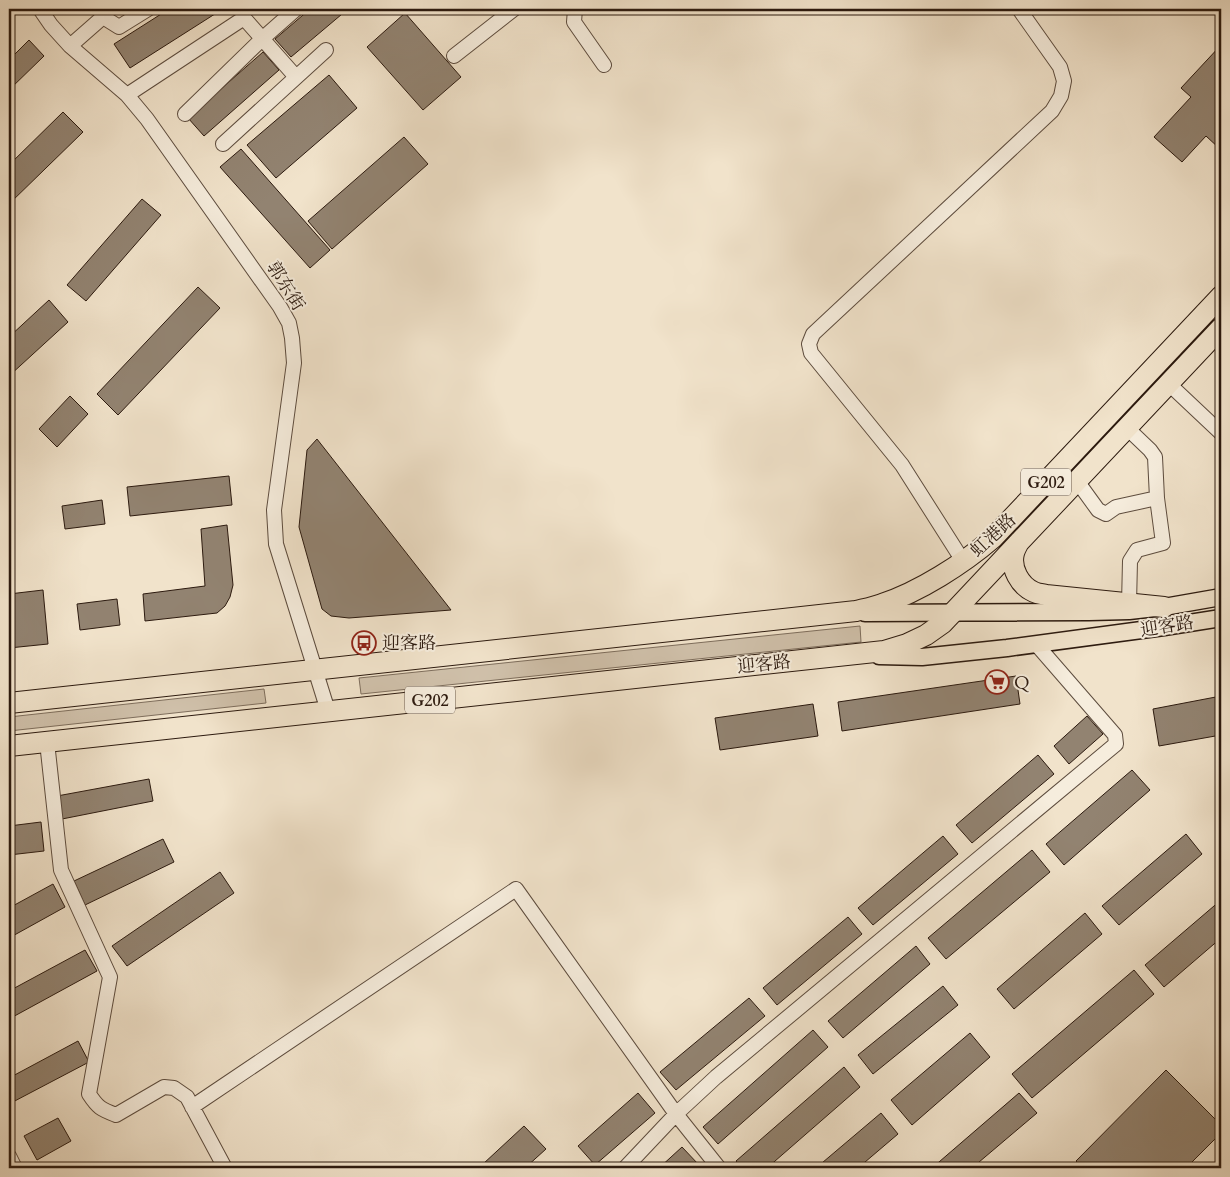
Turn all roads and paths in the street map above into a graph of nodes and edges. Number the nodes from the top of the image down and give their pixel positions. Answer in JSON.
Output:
{"nodes":[{"id":1,"x":40,"y":9,"type":"edge"},
{"id":2,"x":148,"y":9,"type":"edge"},
{"id":3,"x":296,"y":9,"type":"edge"},
{"id":4,"x":514,"y":9,"type":"edge"},
{"id":5,"x":575,"y":9,"type":"edge"},
{"id":6,"x":1019,"y":9,"type":"edge"},
{"id":7,"x":262,"y":38,"type":"junction"},
{"id":8,"x":70,"y":46,"type":"junction"},
{"id":9,"x":326,"y":50,"type":"dead end"},
{"id":10,"x":454,"y":56,"type":"dead end"},
{"id":11,"x":604,"y":65,"type":"dead end"},
{"id":12,"x":296,"y":77,"type":"junction"},
{"id":13,"x":127,"y":95,"type":"junction"},
{"id":14,"x":185,"y":114,"type":"dead end"},
{"id":15,"x":222,"y":144,"type":"dead end"},
{"id":16,"x":1221,"y":296,"type":"edge"},
{"id":17,"x":1221,"y":328,"type":"edge"},
{"id":18,"x":1169,"y":384,"type":"junction"},
{"id":19,"x":1127,"y":428,"type":"junction"},
{"id":20,"x":1221,"y":433,"type":"edge"},
{"id":21,"x":1077,"y":482,"type":"junction"},
{"id":22,"x":1158,"y":498,"type":"junction"},
{"id":23,"x":1019,"y":542,"type":"junction"},
{"id":24,"x":963,"y":561,"type":"junction"},
{"id":25,"x":1221,"y":597,"type":"edge"},
{"id":26,"x":1129,"y":604,"type":"junction"},
{"id":27,"x":1164,"y":607,"type":"junction"},
{"id":28,"x":953,"y":613,"type":"junction"},
{"id":29,"x":835,"y":614,"type":"junction"},
{"id":30,"x":1221,"y":618,"type":"edge"},
{"id":31,"x":1036,"y":644,"type":"junction"},
{"id":32,"x":851,"y":655,"type":"junction"},
{"id":33,"x":315,"y":670,"type":"junction"},
{"id":34,"x":9,"y":703,"type":"edge"},
{"id":35,"x":328,"y":711,"type":"junction"},
{"id":36,"x":47,"y":742,"type":"junction"},
{"id":37,"x":9,"y":746,"type":"edge"},
{"id":38,"x":192,"y":1107,"type":"junction"},
{"id":39,"x":676,"y":1114,"type":"junction"},
{"id":40,"x":9,"y":1156,"type":"edge"},
{"id":41,"x":15,"y":1168,"type":"edge"},
{"id":42,"x":225,"y":1168,"type":"edge"},
{"id":43,"x":625,"y":1168,"type":"edge"},
{"id":44,"x":720,"y":1168,"type":"edge"}],
"edges":[{"from":1,"to":8,"type":"street","name":"郭东街"},
{"from":2,"to":8,"type":"street"},
{"from":3,"to":7,"type":"street"},
{"from":4,"to":10,"type":"street"},
{"from":5,"to":11,"type":"street"},
{"from":6,"to":24,"type":"street"},
{"from":7,"to":12,"type":"street"},
{"from":7,"to":13,"type":"street"},
{"from":7,"to":14,"type":"street"},
{"from":8,"to":13,"type":"street","name":"郭东街"},
{"from":9,"to":12,"type":"street"},
{"from":12,"to":15,"type":"street"},
{"from":13,"to":33,"type":"street","name":"郭东街"},
{"from":16,"to":24,"type":"highway","name":"虹港路","number":"G202"},
{"from":17,"to":18,"type":"highway","name":"虹港路","number":"G202"},
{"from":18,"to":19,"type":"highway","name":"虹港路","number":"G202"},
{"from":18,"to":20,"type":"street"},
{"from":19,"to":21,"type":"highway","name":"虹港路","number":"G202"},
{"from":19,"to":22,"type":"street"},
{"from":21,"to":22,"type":"street"},
{"from":21,"to":23,"type":"highway","name":"虹港路","number":"G202"},
{"from":22,"to":26,"type":"street"},
{"from":23,"to":26,"type":"highway"},
{"from":23,"to":28,"type":"highway","name":"虹港路","number":"G202"},
{"from":24,"to":29,"type":"highway","name":"虹港路","number":"G202"},
{"from":25,"to":27,"type":"main road","name":"迎客路"},
{"from":26,"to":27,"type":"highway"},
{"from":27,"to":28,"type":"main road","name":"迎客路"},
{"from":28,"to":29,"type":"main road","name":"迎客路"},
{"from":28,"to":32,"type":"highway","name":"虹港路","number":"G202"},
{"from":29,"to":33,"type":"highway","name":"迎客路","number":"G202"},
{"from":30,"to":31,"type":"main road","name":"迎客路"},
{"from":31,"to":32,"type":"main road","name":"迎客路"},
{"from":31,"to":39,"type":"street"},
{"from":32,"to":35,"type":"highway","name":"迎客路","number":"G202"},
{"from":33,"to":34,"type":"highway","name":"迎客路","number":"G202"},
{"from":33,"to":35,"type":"street","name":"郭东街"},
{"from":35,"to":36,"type":"highway","name":"迎客路","number":"G202"},
{"from":36,"to":37,"type":"highway","name":"迎客路","number":"G202"},
{"from":36,"to":38,"type":"street"},
{"from":38,"to":39,"type":"street"},
{"from":38,"to":42,"type":"street"},
{"from":39,"to":43,"type":"street"},
{"from":39,"to":44,"type":"street"},
{"from":40,"to":41,"type":"street"}]}
